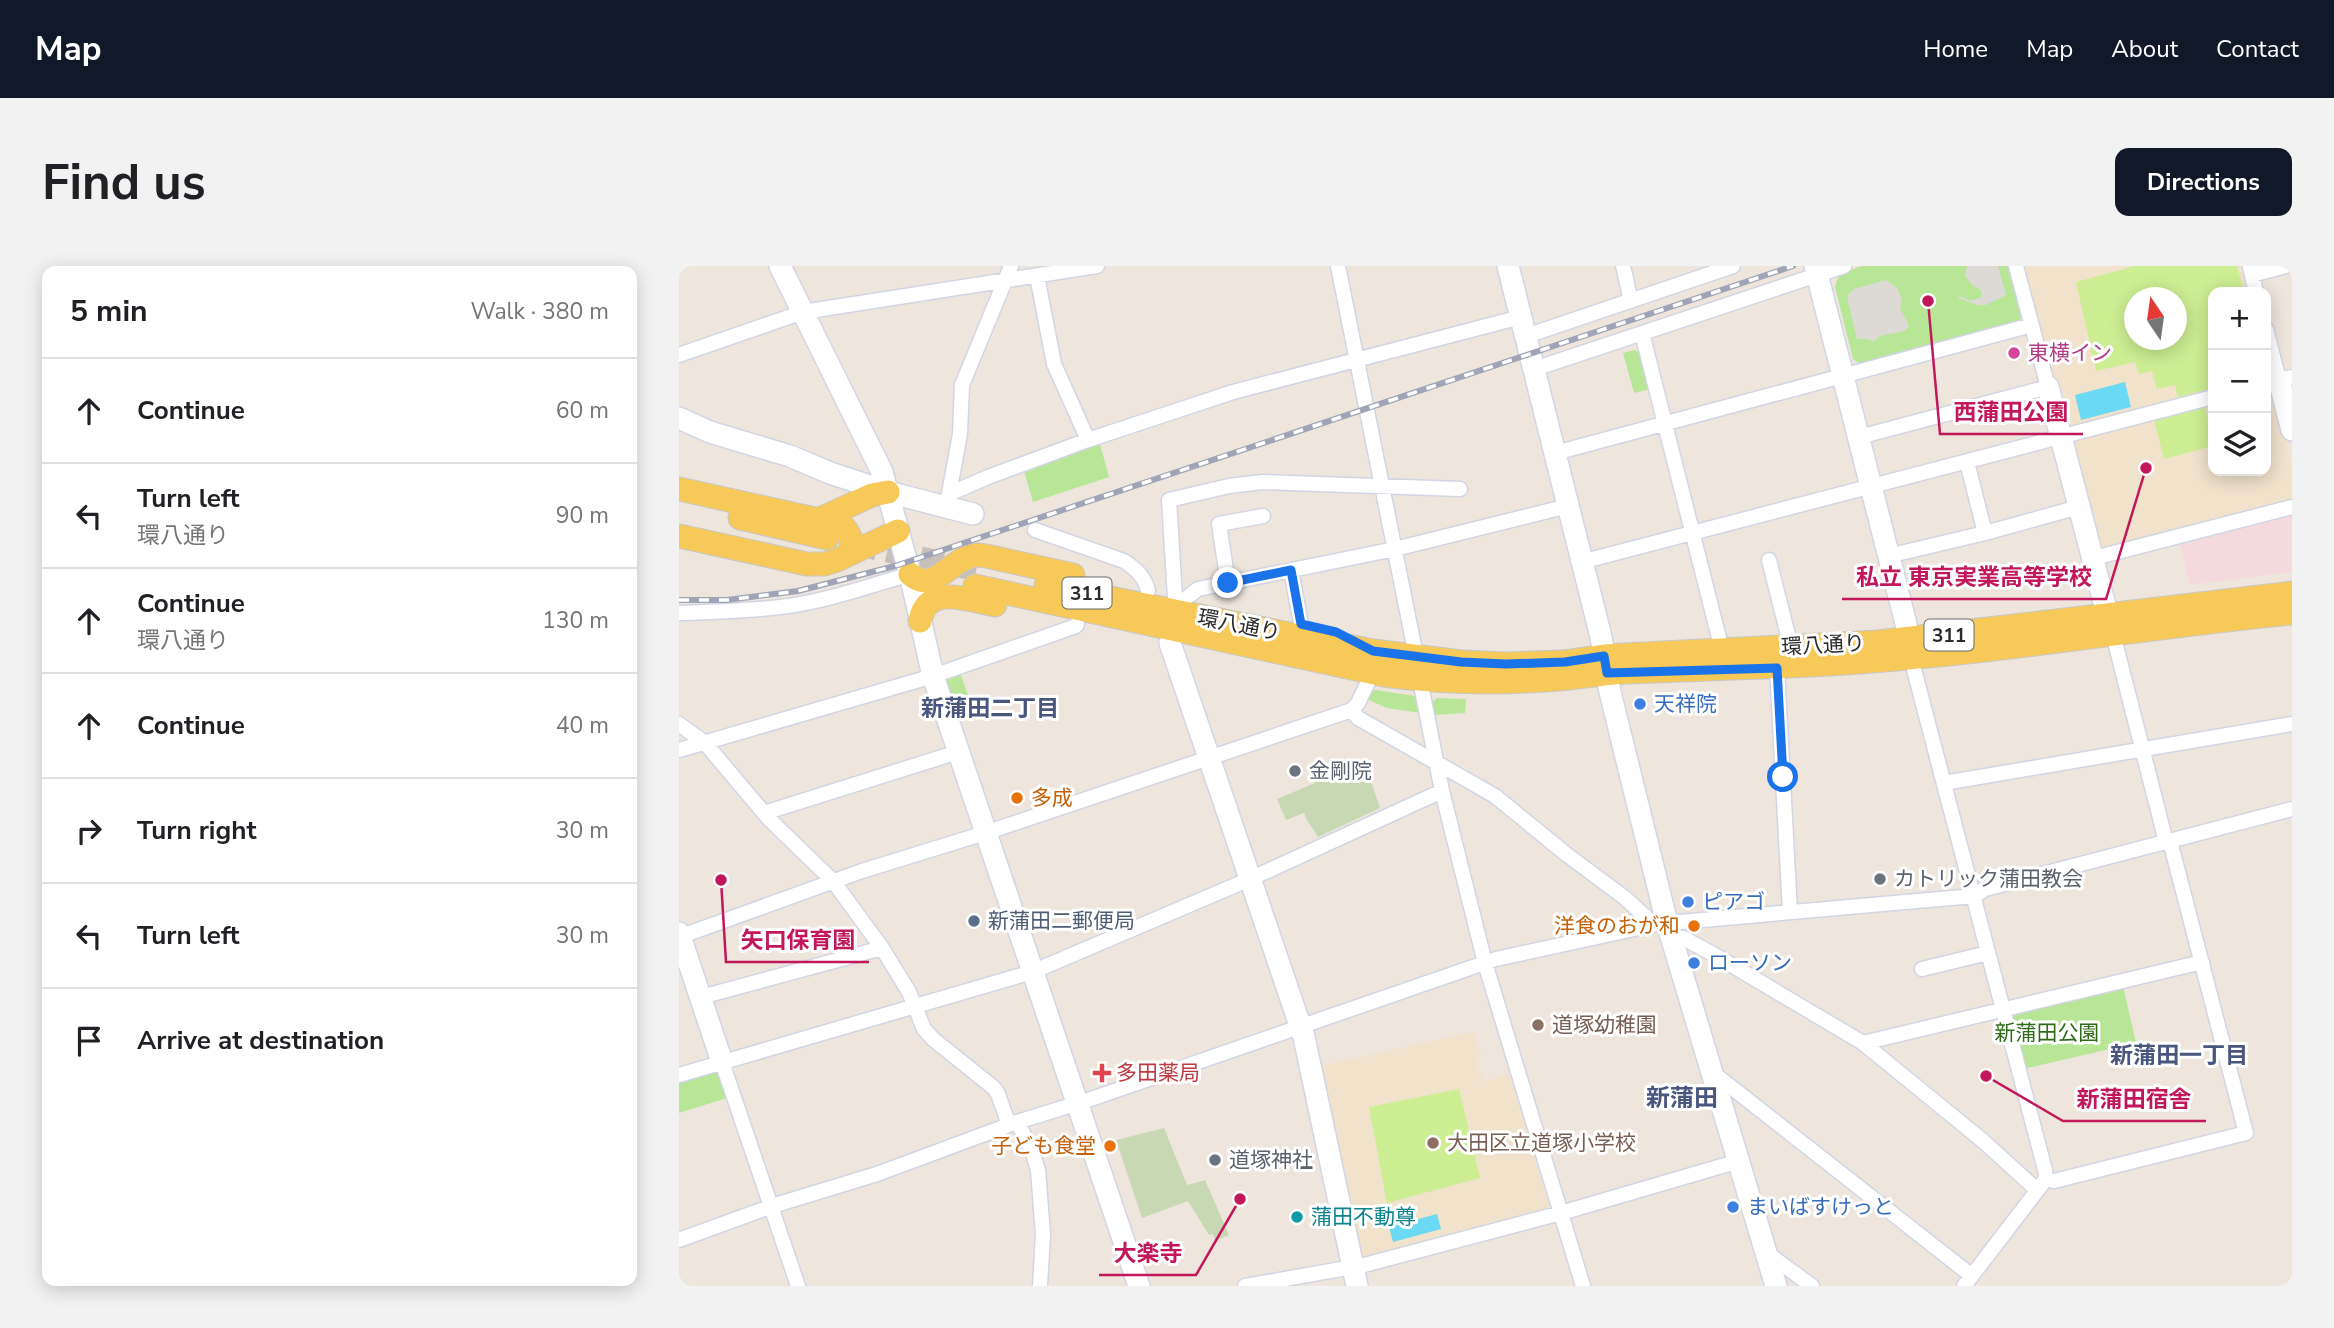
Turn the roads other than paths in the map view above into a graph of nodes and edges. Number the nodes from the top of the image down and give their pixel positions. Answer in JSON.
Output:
{"nodes":[{"id":1,"x":780,"y":266,"type":"edge"},
{"id":2,"x":1011,"y":266,"type":"edge"},
{"id":3,"x":1097,"y":266,"type":"edge"},
{"id":4,"x":1338,"y":266,"type":"edge"},
{"id":5,"x":1509,"y":266,"type":"edge"},
{"id":6,"x":1623,"y":266,"type":"edge"},
{"id":7,"x":1845,"y":266,"type":"edge"},
{"id":8,"x":2016,"y":266,"type":"edge"},
{"id":9,"x":2286,"y":266,"type":"edge"},
{"id":10,"x":1726,"y":267,"type":"edge"},
{"id":11,"x":1816,"y":270,"type":"edge"},
{"id":12,"x":2250,"y":271,"type":"edge"},
{"id":13,"x":1037,"y":276,"type":"junction"},
{"id":14,"x":1004,"y":282,"type":"junction"},
{"id":15,"x":1631,"y":301,"type":"junction"},
{"id":16,"x":803,"y":312,"type":"junction"},
{"id":17,"x":2032,"y":325,"type":"junction"},
{"id":18,"x":1523,"y":327,"type":"junction"},
{"id":19,"x":1642,"y":333,"type":"junction"},
{"id":20,"x":2271,"y":349,"type":"edge"},
{"id":21,"x":679,"y":355,"type":"edge"},
{"id":22,"x":1357,"y":360,"type":"junction"},
{"id":23,"x":1534,"y":369,"type":"junction"},
{"id":24,"x":1843,"y":376,"type":"junction"},
{"id":25,"x":2279,"y":380,"type":"edge"},
{"id":26,"x":2048,"y":387,"type":"junction"},
{"id":27,"x":2208,"y":398,"type":"edge"},
{"id":28,"x":679,"y":418,"type":"edge"},
{"id":29,"x":1665,"y":423,"type":"junction"},
{"id":30,"x":2292,"y":430,"type":"edge"},
{"id":31,"x":2061,"y":436,"type":"junction"},
{"id":32,"x":1859,"y":437,"type":"junction"},
{"id":33,"x":1088,"y":440,"type":"junction"},
{"id":34,"x":1555,"y":453,"type":"junction"},
{"id":35,"x":1967,"y":462,"type":"junction"},
{"id":36,"x":1382,"y":487,"type":"junction"},
{"id":37,"x":1872,"y":487,"type":"junction"},
{"id":38,"x":679,"y":489,"type":"edge"},
{"id":39,"x":1460,"y":489,"type":"dead end"},
{"id":40,"x":888,"y":492,"type":"junction"},
{"id":41,"x":947,"y":500,"type":"junction"},
{"id":42,"x":679,"y":504,"type":"edge"},
{"id":43,"x":1568,"y":506,"type":"junction"},
{"id":44,"x":2079,"y":507,"type":"junction"},
{"id":45,"x":2292,"y":507,"type":"edge"},
{"id":46,"x":973,"y":514,"type":"dead end"},
{"id":47,"x":1263,"y":516,"type":"dead end"},
{"id":48,"x":679,"y":521,"type":"edge"},
{"id":49,"x":1035,"y":530,"type":"dead end"},
{"id":50,"x":898,"y":531,"type":"junction"},
{"id":51,"x":1985,"y":533,"type":"junction"},
{"id":52,"x":1692,"y":534,"type":"junction"},
{"id":53,"x":679,"y":536,"type":"edge"},
{"id":54,"x":824,"y":536,"type":"junction"},
{"id":55,"x":1395,"y":549,"type":"junction"},
{"id":56,"x":852,"y":553,"type":"junction"},
{"id":57,"x":1888,"y":556,"type":"junction"},
{"id":58,"x":2094,"y":558,"type":"junction"},
{"id":59,"x":1769,"y":560,"type":"dead end"},
{"id":60,"x":1581,"y":562,"type":"junction"},
{"id":61,"x":949,"y":568,"type":"junction"},
{"id":62,"x":1291,"y":570,"type":"junction"},
{"id":63,"x":910,"y":574,"type":"junction"},
{"id":64,"x":1228,"y":583,"type":"junction"},
{"id":65,"x":973,"y":585,"type":"junction"},
{"id":66,"x":1147,"y":591,"type":"junction"},
{"id":67,"x":1180,"y":598,"type":"junction"},
{"id":68,"x":2290,"y":603,"type":"edge"},
{"id":69,"x":679,"y":613,"type":"edge"},
{"id":70,"x":920,"y":621,"type":"junction"},
{"id":71,"x":1077,"y":624,"type":"junction"},
{"id":72,"x":1301,"y":624,"type":"junction"},
{"id":73,"x":2110,"y":625,"type":"junction"},
{"id":74,"x":1170,"y":643,"type":"junction"},
{"id":75,"x":1791,"y":647,"type":"junction"},
{"id":76,"x":1910,"y":649,"type":"junction"},
{"id":77,"x":1722,"y":650,"type":"junction"},
{"id":78,"x":1416,"y":656,"type":"junction"},
{"id":79,"x":1606,"y":665,"type":"junction"},
{"id":80,"x":1377,"y":666,"type":"junction"},
{"id":81,"x":1777,"y":668,"type":"junction"},
{"id":82,"x":933,"y":676,"type":"junction"},
{"id":83,"x":1420,"y":680,"type":"junction"},
{"id":84,"x":1352,"y":710,"type":"junction"},
{"id":85,"x":679,"y":724,"type":"edge"},
{"id":86,"x":2292,"y":724,"type":"edge"},
{"id":87,"x":705,"y":743,"type":"junction"},
{"id":88,"x":2141,"y":749,"type":"junction"},
{"id":89,"x":679,"y":750,"type":"edge"},
{"id":90,"x":958,"y":752,"type":"junction"},
{"id":91,"x":1209,"y":757,"type":"junction"},
{"id":92,"x":1436,"y":761,"type":"junction"},
{"id":93,"x":1944,"y":783,"type":"junction"},
{"id":94,"x":1442,"y":791,"type":"junction"},
{"id":95,"x":2292,"y":809,"type":"edge"},
{"id":96,"x":764,"y":813,"type":"junction"},
{"id":97,"x":985,"y":833,"type":"junction"},
{"id":98,"x":2168,"y":841,"type":"junction"},
{"id":99,"x":1250,"y":879,"type":"junction"},
{"id":100,"x":833,"y":881,"type":"junction"},
{"id":101,"x":1973,"y":895,"type":"junction"},
{"id":102,"x":1790,"y":912,"type":"junction"},
{"id":103,"x":1663,"y":928,"type":"junction"},
{"id":104,"x":679,"y":936,"type":"edge"},
{"id":105,"x":883,"y":948,"type":"junction"},
{"id":106,"x":1988,"y":953,"type":"junction"},
{"id":107,"x":2202,"y":962,"type":"junction"},
{"id":108,"x":1485,"y":963,"type":"junction"},
{"id":109,"x":1922,"y":969,"type":"dead end"},
{"id":110,"x":1032,"y":972,"type":"junction"},
{"id":111,"x":701,"y":997,"type":"junction"},
{"id":112,"x":915,"y":1005,"type":"junction"},
{"id":113,"x":2003,"y":1010,"type":"junction"},
{"id":114,"x":1301,"y":1027,"type":"junction"},
{"id":115,"x":1863,"y":1043,"type":"junction"},
{"id":116,"x":722,"y":1062,"type":"junction"},
{"id":117,"x":1712,"y":1072,"type":"junction"},
{"id":118,"x":679,"y":1075,"type":"edge"},
{"id":119,"x":1077,"y":1103,"type":"junction"},
{"id":120,"x":1013,"y":1123,"type":"junction"},
{"id":121,"x":1739,"y":1161,"type":"junction"},
{"id":122,"x":2041,"y":1184,"type":"junction"},
{"id":123,"x":772,"y":1206,"type":"junction"},
{"id":124,"x":1561,"y":1213,"type":"junction"},
{"id":125,"x":679,"y":1240,"type":"edge"},
{"id":126,"x":1767,"y":1253,"type":"junction"},
{"id":127,"x":1355,"y":1277,"type":"edge"},
{"id":128,"x":1968,"y":1281,"type":"edge"},
{"id":129,"x":798,"y":1286,"type":"edge"},
{"id":130,"x":1039,"y":1286,"type":"edge"},
{"id":131,"x":1139,"y":1286,"type":"edge"},
{"id":132,"x":1245,"y":1286,"type":"edge"},
{"id":133,"x":1583,"y":1286,"type":"edge"},
{"id":134,"x":1776,"y":1286,"type":"edge"},
{"id":135,"x":1812,"y":1286,"type":"edge"}],
"edges":[{"from":1,"to":16,"type":"street"},
{"from":2,"to":14,"type":"street"},
{"from":3,"to":13,"type":"street"},
{"from":4,"to":22,"type":"street"},
{"from":5,"to":18,"type":"street"},
{"from":6,"to":15,"type":"street"},
{"from":7,"to":11,"type":"street"},
{"from":8,"to":17,"type":"street"},
{"from":9,"to":12,"type":"street"},
{"from":10,"to":15,"type":"street"},
{"from":11,"to":19,"type":"street"},
{"from":11,"to":24,"type":"street"},
{"from":13,"to":14,"type":"street"},
{"from":13,"to":33,"type":"street"},
{"from":14,"to":16,"type":"street"},
{"from":14,"to":41,"type":"street"},
{"from":15,"to":18,"type":"street"},
{"from":16,"to":21,"type":"street"},
{"from":16,"to":40,"type":"street"},
{"from":17,"to":24,"type":"street"},
{"from":17,"to":26,"type":"street"},
{"from":18,"to":22,"type":"street"},
{"from":18,"to":23,"type":"street"},
{"from":19,"to":23,"type":"street"},
{"from":19,"to":29,"type":"street"},
{"from":20,"to":25,"type":"street"},
{"from":22,"to":33,"type":"street"},
{"from":22,"to":36,"type":"street"},
{"from":23,"to":34,"type":"street"},
{"from":24,"to":29,"type":"street"},
{"from":24,"to":32,"type":"street"},
{"from":25,"to":30,"type":"street"},
{"from":26,"to":31,"type":"street"},
{"from":26,"to":32,"type":"street"},
{"from":27,"to":31,"type":"street"},
{"from":28,"to":40,"type":"street"},
{"from":29,"to":34,"type":"street"},
{"from":29,"to":52,"type":"street"},
{"from":31,"to":35,"type":"street"},
{"from":31,"to":44,"type":"street"},
{"from":32,"to":37,"type":"street"},
{"from":33,"to":41,"type":"street"},
{"from":34,"to":43,"type":"street"},
{"from":35,"to":37,"type":"street"},
{"from":35,"to":51,"type":"street"},
{"from":36,"to":39,"type":"street"},
{"from":36,"to":55,"type":"street"},
{"from":36,"to":67,"type":"street"},
{"from":37,"to":52,"type":"street"},
{"from":37,"to":57,"type":"street"},
{"from":38,"to":54,"type":"main road"},
{"from":40,"to":41,"type":"street"},
{"from":40,"to":50,"type":"street"},
{"from":40,"to":54,"type":"main road"},
{"from":41,"to":46,"type":"street"},
{"from":42,"to":54,"type":"main road"},
{"from":43,"to":55,"type":"street"},
{"from":43,"to":60,"type":"street"},
{"from":44,"to":51,"type":"street"},
{"from":44,"to":58,"type":"street"},
{"from":45,"to":58,"type":"street"},
{"from":47,"to":64,"type":"street"},
{"from":48,"to":54,"type":"main road"},
{"from":49,"to":66,"type":"street"},
{"from":50,"to":56,"type":"main road"},
{"from":50,"to":63,"type":"street"},
{"from":51,"to":57,"type":"street"},
{"from":52,"to":60,"type":"street"},
{"from":52,"to":77,"type":"street"},
{"from":53,"to":56,"type":"main road"},
{"from":54,"to":56,"type":"main road"},
{"from":55,"to":62,"type":"street"},
{"from":55,"to":78,"type":"street"},
{"from":57,"to":76,"type":"street"},
{"from":58,"to":73,"type":"street"},
{"from":59,"to":75,"type":"street"},
{"from":60,"to":79,"type":"street"},
{"from":61,"to":63,"type":"main road"},
{"from":61,"to":65,"type":"main road"},
{"from":61,"to":66,"type":"main road"},
{"from":62,"to":64,"type":"street"},
{"from":62,"to":72,"type":"street"},
{"from":63,"to":69,"type":"street"},
{"from":63,"to":70,"type":"street"},
{"from":64,"to":67,"type":"street"},
{"from":65,"to":70,"type":"main road"},
{"from":65,"to":71,"type":"main road"},
{"from":65,"to":80,"type":"main road","name":"環八通り","number":"311"},
{"from":66,"to":67,"type":"main road"},
{"from":67,"to":72,"type":"main road"},
{"from":68,"to":73,"type":"main road","name":"環八通り","number":"311"},
{"from":70,"to":82,"type":"street"},
{"from":71,"to":74,"type":"main road"},
{"from":71,"to":82,"type":"street"},
{"from":72,"to":80,"type":"main road"},
{"from":73,"to":76,"type":"main road","name":"環八通り","number":"311"},
{"from":73,"to":88,"type":"street"},
{"from":74,"to":80,"type":"main road"},
{"from":74,"to":91,"type":"street"},
{"from":75,"to":76,"type":"main road","name":"環八通り","number":"311"},
{"from":75,"to":77,"type":"main road","name":"環八通り","number":"311"},
{"from":76,"to":81,"type":"main road","name":"環八通り","number":"311"},
{"from":76,"to":93,"type":"street"},
{"from":77,"to":79,"type":"main road","name":"環八通り","number":"311"},
{"from":78,"to":79,"type":"main road","name":"環八通り","number":"311"},
{"from":78,"to":80,"type":"main road","name":"環八通り","number":"311"},
{"from":79,"to":81,"type":"main road","name":"環八通り","number":"311"},
{"from":79,"to":83,"type":"main road","name":"環八通り","number":"311"},
{"from":79,"to":103,"type":"street"},
{"from":80,"to":83,"type":"main road","name":"環八通り","number":"311"},
{"from":80,"to":84,"type":"street"},
{"from":81,"to":102,"type":"street"},
{"from":82,"to":87,"type":"street"},
{"from":82,"to":90,"type":"street"},
{"from":83,"to":92,"type":"street"},
{"from":84,"to":91,"type":"street"},
{"from":84,"to":92,"type":"street"},
{"from":85,"to":87,"type":"street"},
{"from":86,"to":88,"type":"street"},
{"from":87,"to":89,"type":"street"},
{"from":87,"to":96,"type":"street"},
{"from":88,"to":93,"type":"street"},
{"from":88,"to":98,"type":"street"},
{"from":90,"to":96,"type":"street"},
{"from":90,"to":97,"type":"street"},
{"from":91,"to":97,"type":"street"},
{"from":91,"to":99,"type":"street"},
{"from":92,"to":94,"type":"street"},
{"from":92,"to":103,"type":"street"},
{"from":93,"to":101,"type":"street"},
{"from":94,"to":99,"type":"street"},
{"from":94,"to":108,"type":"street"},
{"from":95,"to":98,"type":"street"},
{"from":96,"to":100,"type":"street"},
{"from":97,"to":100,"type":"street"},
{"from":97,"to":110,"type":"street"},
{"from":98,"to":101,"type":"street"},
{"from":98,"to":107,"type":"street"},
{"from":99,"to":110,"type":"street"},
{"from":99,"to":114,"type":"street"},
{"from":100,"to":104,"type":"street"},
{"from":100,"to":105,"type":"street"},
{"from":101,"to":102,"type":"street"},
{"from":101,"to":106,"type":"street"},
{"from":102,"to":103,"type":"street"},
{"from":103,"to":108,"type":"street"},
{"from":103,"to":115,"type":"street"},
{"from":103,"to":117,"type":"street"},
{"from":104,"to":111,"type":"street"},
{"from":105,"to":111,"type":"street"},
{"from":105,"to":112,"type":"street"},
{"from":106,"to":109,"type":"street"},
{"from":106,"to":113,"type":"street"},
{"from":107,"to":113,"type":"street"},
{"from":107,"to":122,"type":"street"},
{"from":108,"to":114,"type":"street"},
{"from":108,"to":124,"type":"street"},
{"from":110,"to":112,"type":"street"},
{"from":110,"to":119,"type":"street"},
{"from":111,"to":116,"type":"street"},
{"from":112,"to":116,"type":"street"},
{"from":112,"to":120,"type":"street"},
{"from":113,"to":115,"type":"street"},
{"from":113,"to":122,"type":"street"},
{"from":114,"to":119,"type":"street"},
{"from":114,"to":127,"type":"street"},
{"from":115,"to":122,"type":"street"},
{"from":116,"to":118,"type":"street"},
{"from":116,"to":123,"type":"street"},
{"from":117,"to":121,"type":"street"},
{"from":117,"to":128,"type":"street"},
{"from":119,"to":120,"type":"street"},
{"from":119,"to":131,"type":"street"},
{"from":120,"to":123,"type":"street"},
{"from":120,"to":130,"type":"street"},
{"from":121,"to":124,"type":"street"},
{"from":121,"to":126,"type":"street"},
{"from":122,"to":128,"type":"street"},
{"from":123,"to":125,"type":"street"},
{"from":123,"to":129,"type":"street"},
{"from":124,"to":127,"type":"street"},
{"from":124,"to":133,"type":"street"},
{"from":126,"to":134,"type":"street"},
{"from":126,"to":135,"type":"street"},
{"from":127,"to":132,"type":"street"}]}
